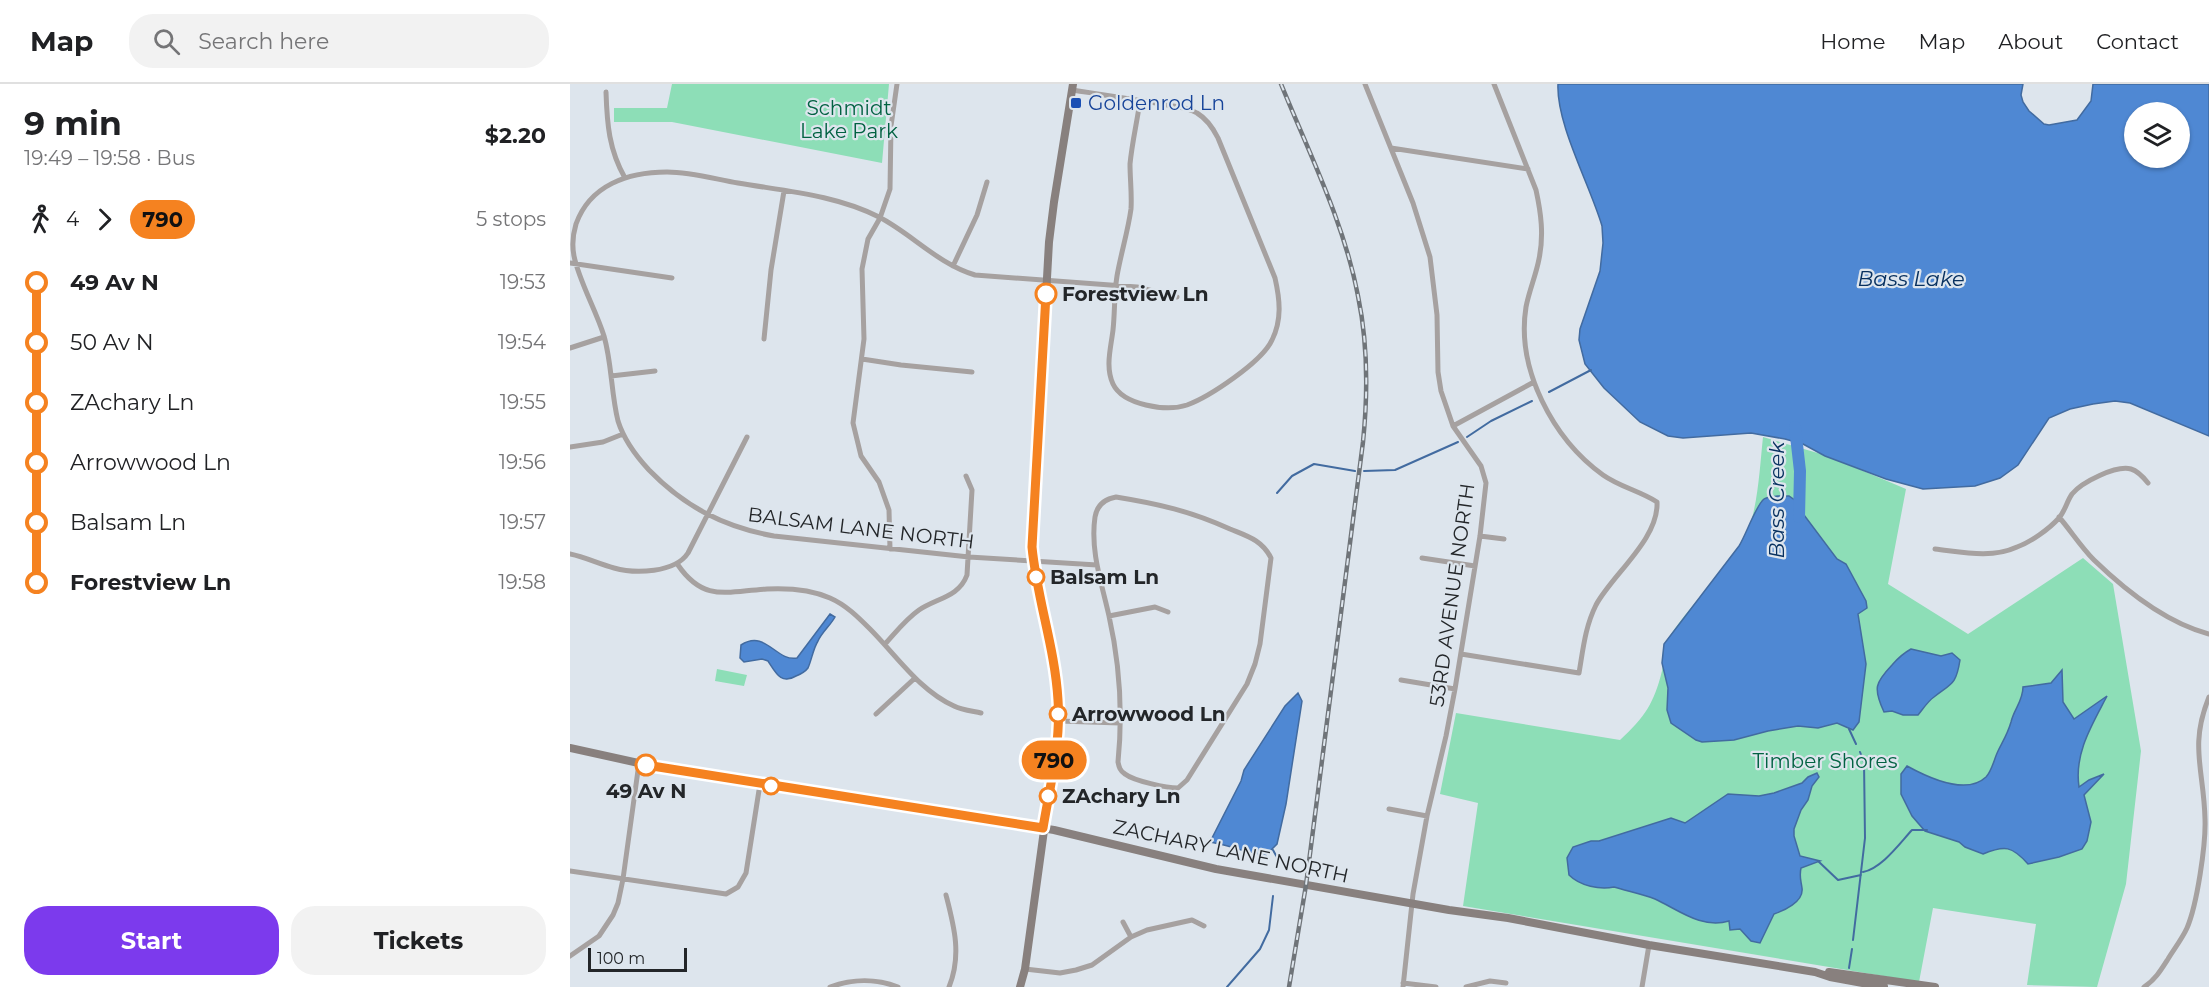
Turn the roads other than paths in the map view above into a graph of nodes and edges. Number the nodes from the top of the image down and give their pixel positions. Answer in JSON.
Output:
{"nodes":[{"id":1,"x":897,"y":84,"type":"edge"},
{"id":2,"x":1365,"y":84,"type":"edge"},
{"id":3,"x":1494,"y":84,"type":"edge"},
{"id":4,"x":1072,"y":87,"type":"edge"},
{"id":5,"x":606,"y":92,"type":"dead end"},
{"id":6,"x":1140,"y":101,"type":"junction"},
{"id":7,"x":1391,"y":148,"type":"junction"},
{"id":8,"x":1528,"y":169,"type":"junction"},
{"id":9,"x":624,"y":178,"type":"junction"},
{"id":10,"x":987,"y":182,"type":"dead end"},
{"id":11,"x":784,"y":191,"type":"junction"},
{"id":12,"x":880,"y":218,"type":"junction"},
{"id":13,"x":570,"y":263,"type":"edge"},
{"id":14,"x":577,"y":264,"type":"junction"},
{"id":15,"x":952,"y":266,"type":"junction"},
{"id":16,"x":672,"y":278,"type":"dead end"},
{"id":17,"x":1047,"y":281,"type":"junction"},
{"id":18,"x":1116,"y":285,"type":"junction"},
{"id":19,"x":1177,"y":297,"type":"dead end"},
{"id":20,"x":604,"y":337,"type":"junction"},
{"id":21,"x":764,"y":339,"type":"dead end"},
{"id":22,"x":570,"y":348,"type":"edge"},
{"id":23,"x":862,"y":359,"type":"junction"},
{"id":24,"x":655,"y":371,"type":"dead end"},
{"id":25,"x":972,"y":372,"type":"dead end"},
{"id":26,"x":611,"y":376,"type":"junction"},
{"id":27,"x":1534,"y":382,"type":"junction"},
{"id":28,"x":1453,"y":426,"type":"junction"},
{"id":29,"x":623,"y":434,"type":"junction"},
{"id":30,"x":747,"y":437,"type":"dead end"},
{"id":31,"x":570,"y":447,"type":"edge"},
{"id":32,"x":966,"y":476,"type":"dead end"},
{"id":33,"x":2148,"y":483,"type":"dead end"},
{"id":34,"x":707,"y":516,"type":"junction"},
{"id":35,"x":2059,"y":517,"type":"junction"},
{"id":36,"x":1480,"y":536,"type":"junction"},
{"id":37,"x":1504,"y":539,"type":"dead end"},
{"id":38,"x":890,"y":549,"type":"junction"},
{"id":39,"x":1935,"y":549,"type":"dead end"},
{"id":40,"x":570,"y":554,"type":"edge"},
{"id":41,"x":969,"y":557,"type":"junction"},
{"id":42,"x":1422,"y":558,"type":"dead end"},
{"id":43,"x":1034,"y":561,"type":"junction"},
{"id":44,"x":678,"y":565,"type":"junction"},
{"id":45,"x":1097,"y":565,"type":"junction"},
{"id":46,"x":1475,"y":566,"type":"junction"},
{"id":47,"x":1168,"y":612,"type":"dead end"},
{"id":48,"x":1109,"y":616,"type":"junction"},
{"id":49,"x":2209,"y":634,"type":"edge"},
{"id":50,"x":885,"y":644,"type":"junction"},
{"id":51,"x":1461,"y":654,"type":"junction"},
{"id":52,"x":915,"y":678,"type":"junction"},
{"id":53,"x":1401,"y":680,"type":"dead end"},
{"id":54,"x":1455,"y":689,"type":"junction"},
{"id":55,"x":2209,"y":697,"type":"edge"},
{"id":56,"x":981,"y":713,"type":"dead end"},
{"id":57,"x":876,"y":714,"type":"dead end"},
{"id":58,"x":1059,"y":721,"type":"junction"},
{"id":59,"x":1120,"y":723,"type":"junction"},
{"id":60,"x":570,"y":748,"type":"edge"},
{"id":61,"x":639,"y":763,"type":"junction"},
{"id":62,"x":760,"y":784,"type":"junction"},
{"id":63,"x":1389,"y":809,"type":"dead end"},
{"id":64,"x":1427,"y":816,"type":"junction"},
{"id":65,"x":1043,"y":828,"type":"junction"},
{"id":66,"x":570,"y":871,"type":"edge"},
{"id":67,"x":623,"y":879,"type":"junction"},
{"id":68,"x":946,"y":894,"type":"dead end"},
{"id":69,"x":1413,"y":904,"type":"junction"},
{"id":70,"x":1124,"y":922,"type":"dead end"},
{"id":71,"x":1204,"y":926,"type":"dead end"},
{"id":72,"x":1131,"y":937,"type":"junction"},
{"id":73,"x":1649,"y":945,"type":"junction"},
{"id":74,"x":570,"y":956,"type":"edge"},
{"id":75,"x":1025,"y":969,"type":"junction"},
{"id":76,"x":1815,"y":972,"type":"junction"},
{"id":77,"x":1506,"y":983,"type":"dead end"},
{"id":78,"x":1403,"y":985,"type":"edge"},
{"id":79,"x":830,"y":987,"type":"edge"},
{"id":80,"x":898,"y":987,"type":"edge"},
{"id":81,"x":949,"y":987,"type":"edge"},
{"id":82,"x":1020,"y":987,"type":"edge"},
{"id":83,"x":1436,"y":987,"type":"edge"},
{"id":84,"x":1466,"y":987,"type":"edge"},
{"id":85,"x":1642,"y":987,"type":"edge"},
{"id":86,"x":1884,"y":987,"type":"edge"},
{"id":87,"x":1935,"y":987,"type":"edge"},
{"id":88,"x":2144,"y":987,"type":"edge"}],
"edges":[{"from":1,"to":12,"type":"street"},
{"from":2,"to":7,"type":"street","name":"53RD AVENUE NORTH"},
{"from":3,"to":8,"type":"street"},
{"from":4,"to":6,"type":"street"},
{"from":4,"to":17,"type":"street"},
{"from":5,"to":9,"type":"street"},
{"from":6,"to":18,"type":"street"},
{"from":6,"to":18,"type":"street"},
{"from":7,"to":8,"type":"street"},
{"from":7,"to":28,"type":"street","name":"53RD AVENUE NORTH"},
{"from":8,"to":27,"type":"street"},
{"from":9,"to":11,"type":"street","name":"BALSAM LANE NORTH"},
{"from":9,"to":14,"type":"street","name":"BALSAM LANE NORTH"},
{"from":10,"to":15,"type":"street"},
{"from":11,"to":12,"type":"street","name":"BALSAM LANE NORTH"},
{"from":11,"to":21,"type":"street"},
{"from":12,"to":15,"type":"street","name":"BALSAM LANE NORTH"},
{"from":12,"to":23,"type":"street"},
{"from":13,"to":14,"type":"street"},
{"from":14,"to":16,"type":"street"},
{"from":14,"to":20,"type":"street","name":"BALSAM LANE NORTH"},
{"from":15,"to":17,"type":"street","name":"BALSAM LANE NORTH"},
{"from":17,"to":18,"type":"street","name":"BALSAM LANE NORTH"},
{"from":17,"to":43,"type":"street"},
{"from":18,"to":19,"type":"street","name":"BALSAM LANE NORTH"},
{"from":20,"to":22,"type":"street"},
{"from":20,"to":26,"type":"street","name":"BALSAM LANE NORTH"},
{"from":23,"to":25,"type":"street"},
{"from":23,"to":38,"type":"street"},
{"from":24,"to":26,"type":"street"},
{"from":26,"to":29,"type":"street","name":"BALSAM LANE NORTH"},
{"from":27,"to":28,"type":"street"},
{"from":27,"to":51,"type":"street"},
{"from":28,"to":36,"type":"street","name":"53RD AVENUE NORTH"},
{"from":29,"to":31,"type":"street"},
{"from":29,"to":34,"type":"street","name":"BALSAM LANE NORTH"},
{"from":30,"to":34,"type":"street"},
{"from":32,"to":41,"type":"street"},
{"from":33,"to":35,"type":"street"},
{"from":34,"to":38,"type":"street","name":"BALSAM LANE NORTH"},
{"from":34,"to":44,"type":"street"},
{"from":35,"to":39,"type":"street"},
{"from":35,"to":49,"type":"street"},
{"from":36,"to":37,"type":"street"},
{"from":36,"to":46,"type":"street","name":"53RD AVENUE NORTH"},
{"from":38,"to":41,"type":"street","name":"BALSAM LANE NORTH"},
{"from":40,"to":44,"type":"street"},
{"from":41,"to":43,"type":"street","name":"BALSAM LANE NORTH"},
{"from":41,"to":50,"type":"street"},
{"from":42,"to":46,"type":"street"},
{"from":43,"to":45,"type":"street","name":"BALSAM LANE NORTH"},
{"from":43,"to":58,"type":"street"},
{"from":44,"to":50,"type":"street"},
{"from":45,"to":48,"type":"street"},
{"from":45,"to":59,"type":"street"},
{"from":46,"to":51,"type":"street","name":"53RD AVENUE NORTH"},
{"from":47,"to":48,"type":"street"},
{"from":48,"to":59,"type":"street"},
{"from":50,"to":52,"type":"street"},
{"from":51,"to":54,"type":"street","name":"53RD AVENUE NORTH"},
{"from":52,"to":56,"type":"street"},
{"from":52,"to":57,"type":"street"},
{"from":53,"to":54,"type":"street"},
{"from":54,"to":64,"type":"street","name":"53RD AVENUE NORTH"},
{"from":55,"to":88,"type":"street"},
{"from":58,"to":59,"type":"street"},
{"from":58,"to":65,"type":"street"},
{"from":60,"to":61,"type":"street","name":"ZACHARY LANE NORTH"},
{"from":61,"to":62,"type":"street","name":"ZACHARY LANE NORTH"},
{"from":61,"to":67,"type":"street"},
{"from":62,"to":65,"type":"street","name":"ZACHARY LANE NORTH"},
{"from":62,"to":67,"type":"street"},
{"from":63,"to":64,"type":"street"},
{"from":64,"to":69,"type":"street","name":"53RD AVENUE NORTH"},
{"from":65,"to":69,"type":"street","name":"ZACHARY LANE NORTH"},
{"from":65,"to":75,"type":"street"},
{"from":66,"to":67,"type":"street"},
{"from":67,"to":74,"type":"street"},
{"from":68,"to":81,"type":"street"},
{"from":69,"to":73,"type":"street","name":"ZACHARY LANE NORTH"},
{"from":69,"to":78,"type":"street","name":"53RD AVENUE NORTH"},
{"from":70,"to":72,"type":"street"},
{"from":71,"to":72,"type":"street"},
{"from":72,"to":75,"type":"street"},
{"from":73,"to":76,"type":"street","name":"ZACHARY LANE NORTH"},
{"from":73,"to":85,"type":"street"},
{"from":75,"to":82,"type":"street"},
{"from":76,"to":86,"type":"street","name":"ZACHARY LANE NORTH"},
{"from":76,"to":87,"type":"street","name":"ZACHARY LANE NORTH"},
{"from":77,"to":84,"type":"street"},
{"from":78,"to":83,"type":"street"},
{"from":79,"to":80,"type":"street"}]}
